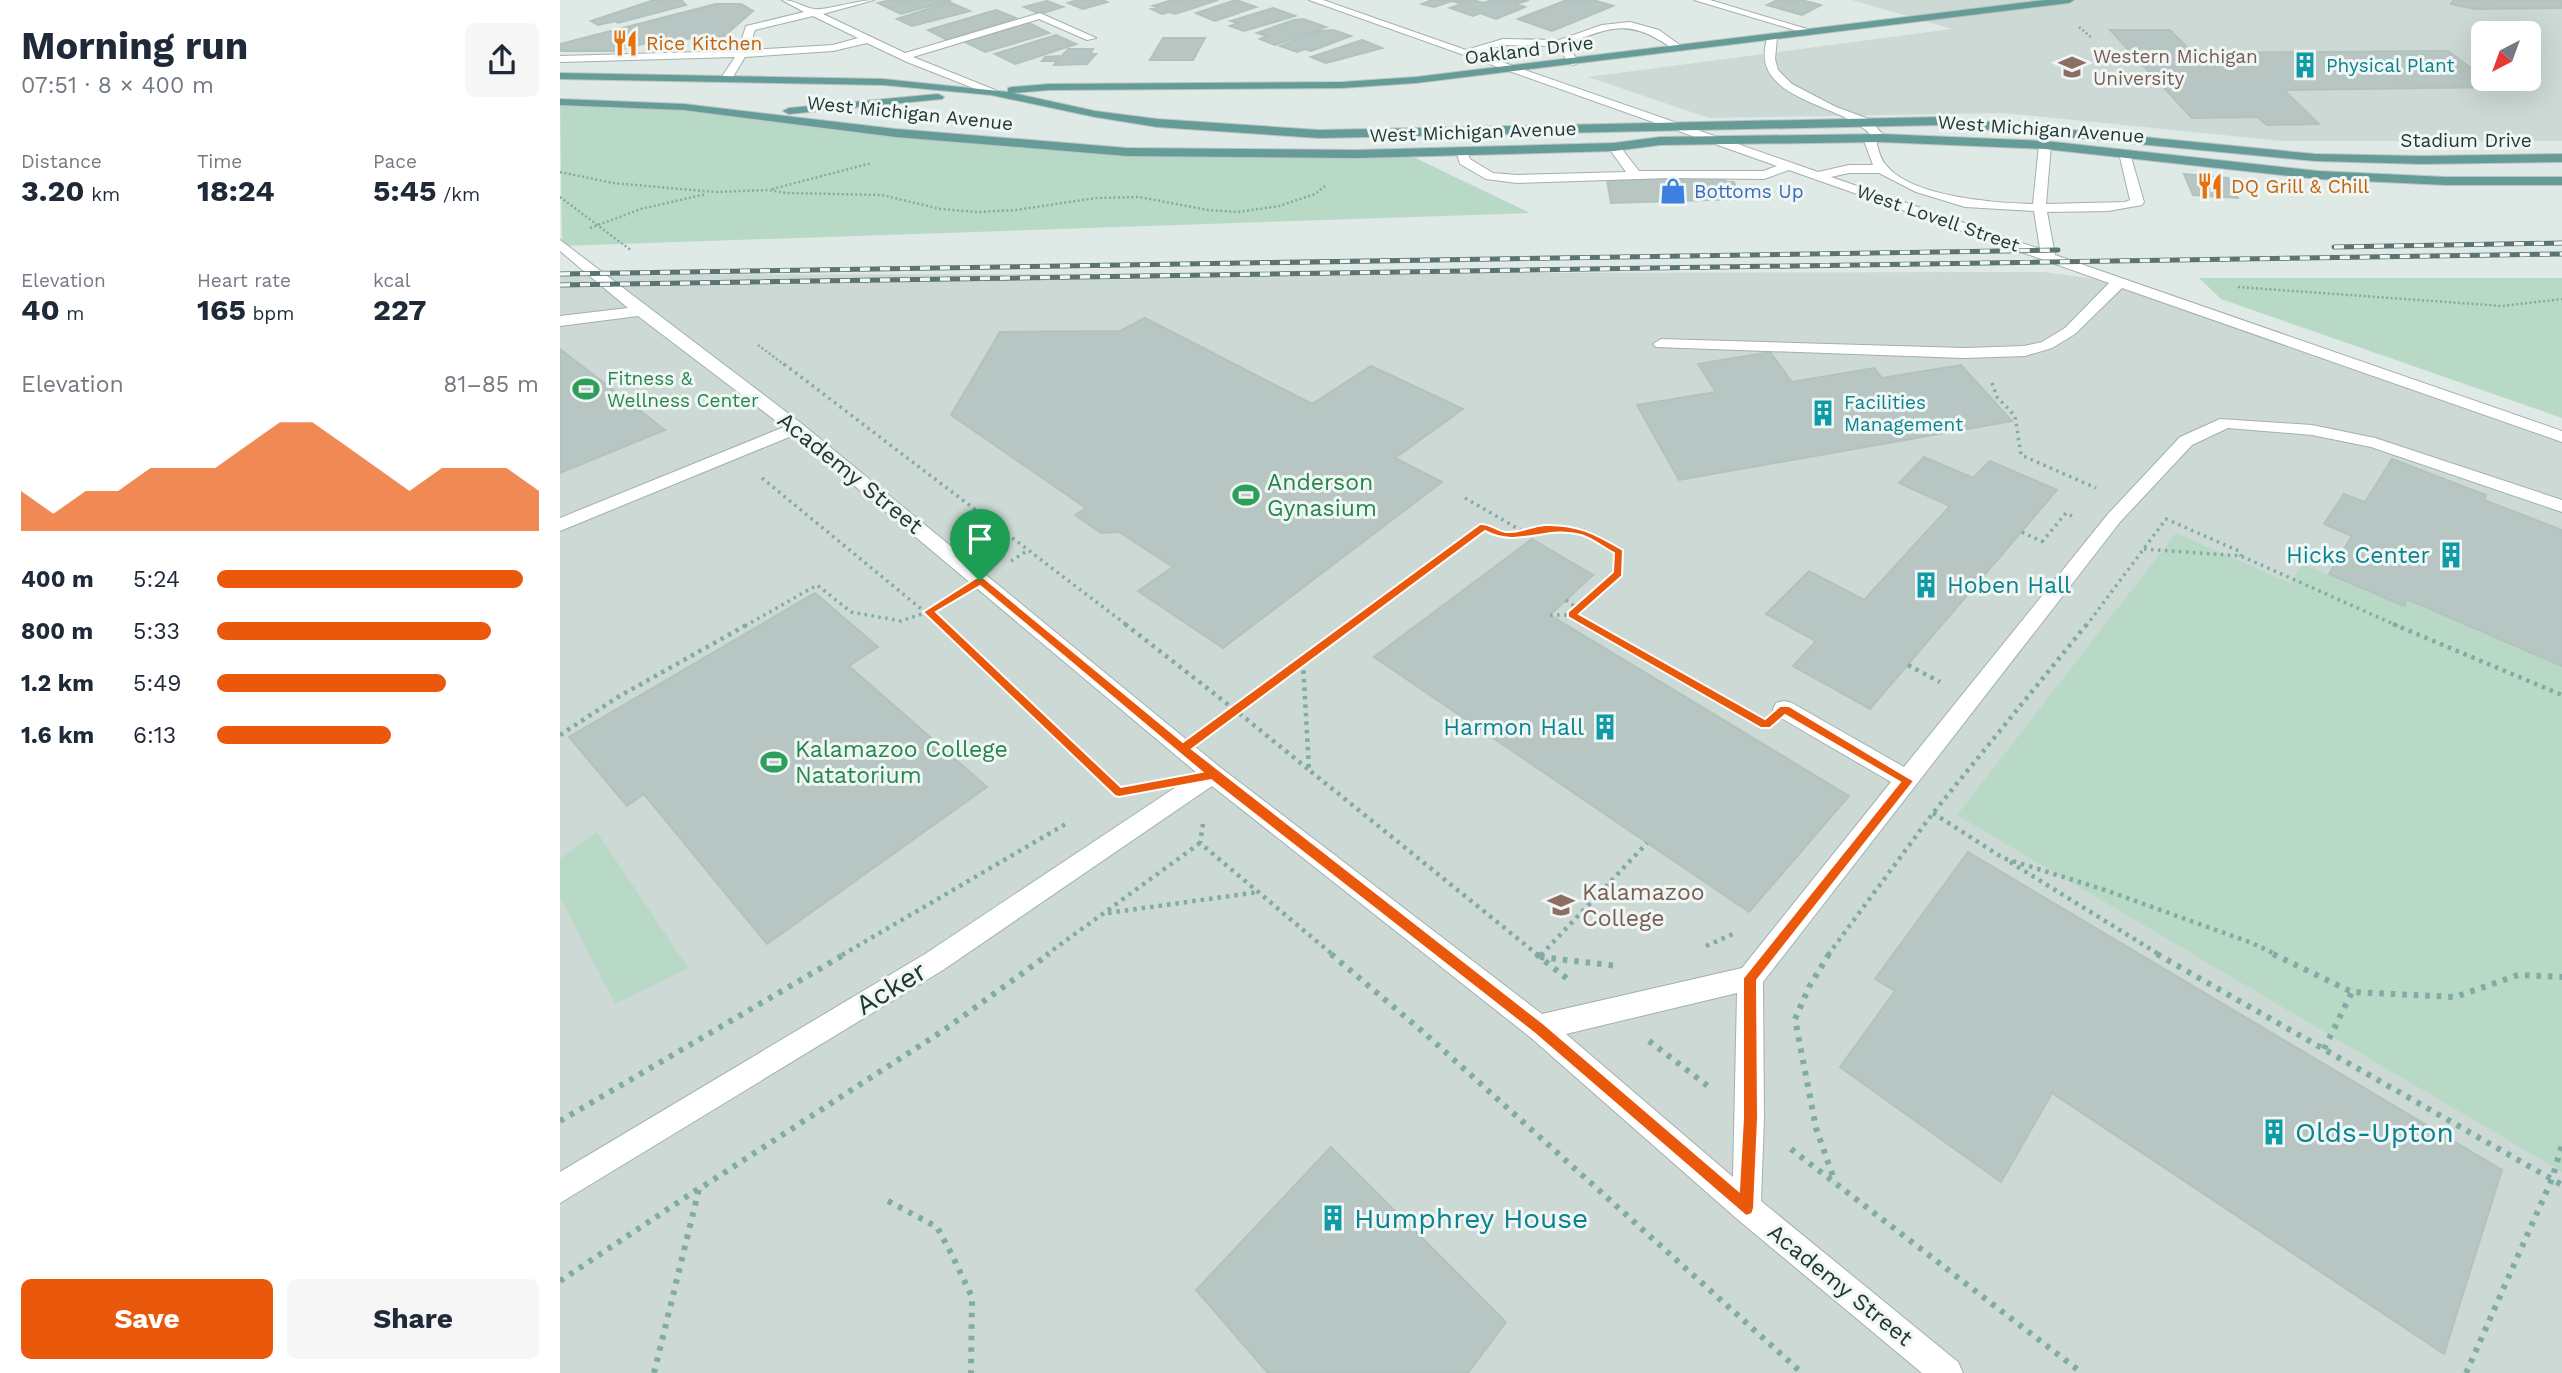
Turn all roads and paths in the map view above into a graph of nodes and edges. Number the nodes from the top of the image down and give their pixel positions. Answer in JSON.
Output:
{"nodes":[{"id":1,"x":787,"y":0,"type":"edge"},
{"id":2,"x":869,"y":0,"type":"edge"},
{"id":3,"x":1314,"y":0,"type":"edge"},
{"id":4,"x":1350,"y":0,"type":"edge"},
{"id":5,"x":1699,"y":0,"type":"edge"},
{"id":6,"x":2069,"y":0,"type":"edge"},
{"id":7,"x":1332,"y":6,"type":"junction"},
{"id":8,"x":814,"y":13,"type":"junction"},
{"id":9,"x":1812,"y":32,"type":"junction"},
{"id":10,"x":1091,"y":38,"type":"dead end"},
{"id":11,"x":1772,"y":38,"type":"junction"},
{"id":12,"x":868,"y":39,"type":"junction"},
{"id":13,"x":1560,"y":43,"type":"junction"},
{"id":14,"x":1680,"y":49,"type":"junction"},
{"id":15,"x":1465,"y":53,"type":"junction"},
{"id":16,"x":742,"y":54,"type":"junction"},
{"id":17,"x":905,"y":57,"type":"junction"},
{"id":18,"x":560,"y":60,"type":"edge"},
{"id":19,"x":1574,"y":62,"type":"junction"},
{"id":20,"x":1513,"y":70,"type":"junction"},
{"id":21,"x":560,"y":76,"type":"edge"},
{"id":22,"x":727,"y":78,"type":"junction"},
{"id":23,"x":991,"y":92,"type":"junction"},
{"id":24,"x":560,"y":102,"type":"edge"},
{"id":25,"x":752,"y":114,"type":"junction"},
{"id":26,"x":1865,"y":121,"type":"junction"},
{"id":27,"x":1670,"y":125,"type":"junction"},
{"id":28,"x":1875,"y":138,"type":"junction"},
{"id":29,"x":1715,"y":141,"type":"junction"},
{"id":30,"x":2045,"y":145,"type":"junction"},
{"id":31,"x":1614,"y":146,"type":"junction"},
{"id":32,"x":1462,"y":151,"type":"junction"},
{"id":33,"x":2125,"y":153,"type":"junction"},
{"id":34,"x":2562,"y":158,"type":"edge"},
{"id":35,"x":2371,"y":159,"type":"joint"},
{"id":36,"x":876,"y":162,"type":"dead end"},
{"id":37,"x":1788,"y":166,"type":"junction"},
{"id":38,"x":1881,"y":169,"type":"junction"},
{"id":39,"x":1635,"y":175,"type":"junction"},
{"id":40,"x":1818,"y":176,"type":"junction"},
{"id":41,"x":2388,"y":179,"type":"joint"},
{"id":42,"x":2562,"y":181,"type":"edge"},
{"id":43,"x":768,"y":190,"type":"dead end"},
{"id":44,"x":715,"y":192,"type":"dead end"},
{"id":45,"x":560,"y":197,"type":"edge"},
{"id":46,"x":1965,"y":202,"type":"junction"},
{"id":47,"x":2039,"y":205,"type":"junction"},
{"id":48,"x":1943,"y":220,"type":"junction"},
{"id":49,"x":598,"y":225,"type":"junction"},
{"id":50,"x":585,"y":229,"type":"dead end"},
{"id":51,"x":560,"y":244,"type":"edge"},
{"id":52,"x":632,"y":251,"type":"dead end"},
{"id":53,"x":2048,"y":257,"type":"junction"},
{"id":54,"x":2119,"y":282,"type":"junction"},
{"id":55,"x":2237,"y":287,"type":"dead end"},
{"id":56,"x":2562,"y":299,"type":"edge"},
{"id":57,"x":641,"y":311,"type":"junction"},
{"id":58,"x":560,"y":321,"type":"edge"},
{"id":59,"x":1661,"y":344,"type":"dead end"},
{"id":60,"x":758,"y":345,"type":"dead end"},
{"id":61,"x":1990,"y":379,"type":"dead end"},
{"id":62,"x":796,"y":428,"type":"junction"},
{"id":63,"x":2562,"y":438,"type":"edge"},
{"id":64,"x":2107,"y":492,"type":"dead end"},
{"id":65,"x":1465,"y":498,"type":"dead end"},
{"id":66,"x":2562,"y":506,"type":"edge"},
{"id":67,"x":560,"y":525,"type":"edge"},
{"id":68,"x":2022,"y":532,"type":"dead end"},
{"id":69,"x":1527,"y":535,"type":"junction"},
{"id":70,"x":2042,"y":542,"type":"dead end"},
{"id":71,"x":2143,"y":549,"type":"junction"},
{"id":72,"x":2241,"y":555,"type":"junction"},
{"id":73,"x":980,"y":581,"type":"junction"},
{"id":74,"x":1566,"y":600,"type":"dead end"},
{"id":75,"x":1578,"y":609,"type":"junction"},
{"id":76,"x":928,"y":612,"type":"junction"},
{"id":77,"x":1550,"y":614,"type":"dead end"},
{"id":78,"x":1572,"y":615,"type":"junction"},
{"id":79,"x":1908,"y":665,"type":"dead end"},
{"id":80,"x":1942,"y":683,"type":"dead end"},
{"id":81,"x":2562,"y":695,"type":"edge"},
{"id":82,"x":1234,"y":709,"type":"junction"},
{"id":83,"x":1784,"y":709,"type":"joint"},
{"id":84,"x":560,"y":735,"type":"edge"},
{"id":85,"x":1183,"y":749,"type":"junction"},
{"id":86,"x":1309,"y":770,"type":"dead end"},
{"id":87,"x":1213,"y":774,"type":"junction"},
{"id":88,"x":1903,"y":786,"type":"junction"},
{"id":89,"x":1132,"y":790,"type":"dead end"},
{"id":90,"x":1119,"y":792,"type":"junction"},
{"id":91,"x":1107,"y":799,"type":"dead end"},
{"id":92,"x":1933,"y":813,"type":"junction"},
{"id":93,"x":1071,"y":820,"type":"dead end"},
{"id":94,"x":1200,"y":843,"type":"junction"},
{"id":95,"x":1647,"y":843,"type":"dead end"},
{"id":96,"x":2003,"y":858,"type":"junction"},
{"id":97,"x":1260,"y":892,"type":"junction"},
{"id":98,"x":1104,"y":913,"type":"junction"},
{"id":99,"x":1742,"y":929,"type":"dead end"},
{"id":100,"x":1696,"y":951,"type":"dead end"},
{"id":101,"x":1621,"y":967,"type":"dead end"},
{"id":102,"x":2562,"y":977,"type":"edge"},
{"id":103,"x":1750,"y":978,"type":"junction"},
{"id":104,"x":2352,"y":992,"type":"junction"},
{"id":105,"x":1539,"y":1028,"type":"junction"},
{"id":106,"x":2325,"y":1049,"type":"junction"},
{"id":107,"x":560,"y":1121,"type":"edge"},
{"id":108,"x":2562,"y":1145,"type":"edge"},
{"id":109,"x":2552,"y":1179,"type":"junction"},
{"id":110,"x":1836,"y":1184,"type":"dead end"},
{"id":111,"x":2562,"y":1185,"type":"edge"},
{"id":112,"x":560,"y":1188,"type":"edge"},
{"id":113,"x":699,"y":1189,"type":"junction"},
{"id":114,"x":888,"y":1200,"type":"dead end"},
{"id":115,"x":1746,"y":1208,"type":"junction"},
{"id":116,"x":560,"y":1281,"type":"edge"},
{"id":117,"x":654,"y":1373,"type":"edge"},
{"id":118,"x":971,"y":1373,"type":"edge"},
{"id":119,"x":1802,"y":1373,"type":"edge"},
{"id":120,"x":1947,"y":1373,"type":"edge"},
{"id":121,"x":2466,"y":1373,"type":"edge"}],
"edges":[{"from":1,"to":8,"type":"street"},
{"from":2,"to":8,"type":"street"},
{"from":3,"to":7,"type":"street","name":"West Lovell Street"},
{"from":4,"to":7,"type":"street"},
{"from":5,"to":9,"type":"street"},
{"from":6,"to":9,"type":"main road","name":"Oakland Drive"},
{"from":7,"to":15,"type":"street","name":"West Lovell Street"},
{"from":8,"to":12,"type":"street"},
{"from":8,"to":16,"type":"street"},
{"from":9,"to":11,"type":"main road","name":"Oakland Drive"},
{"from":10,"to":17,"type":"street"},
{"from":11,"to":14,"type":"main road","name":"Oakland Drive"},
{"from":11,"to":26,"type":"street"},
{"from":12,"to":16,"type":"street"},
{"from":12,"to":17,"type":"street"},
{"from":13,"to":14,"type":"street"},
{"from":13,"to":15,"type":"street"},
{"from":13,"to":19,"type":"street"},
{"from":14,"to":19,"type":"main road","name":"Oakland Drive"},
{"from":15,"to":20,"type":"street","name":"West Lovell Street"},
{"from":16,"to":18,"type":"street"},
{"from":16,"to":22,"type":"street"},
{"from":17,"to":23,"type":"street"},
{"from":19,"to":20,"type":"main road","name":"Oakland Drive"},
{"from":20,"to":23,"type":"main road","name":"Oakland Drive"},
{"from":20,"to":27,"type":"street","name":"West Lovell Street"},
{"from":21,"to":22,"type":"main road","name":"West Michigan Avenue"},
{"from":22,"to":23,"type":"main road","name":"West Michigan Avenue"},
{"from":23,"to":25,"type":"main road"},
{"from":23,"to":27,"type":"main road","name":"West Michigan Avenue"},
{"from":24,"to":25,"type":"main road","name":"West Michigan Avenue"},
{"from":25,"to":32,"type":"main road","name":"West Michigan Avenue"},
{"from":26,"to":27,"type":"main road","name":"West Michigan Avenue"},
{"from":26,"to":28,"type":"street"},
{"from":26,"to":35,"type":"main road","name":"West Michigan Avenue"},
{"from":27,"to":29,"type":"street","name":"West Lovell Street"},
{"from":28,"to":29,"type":"main road","name":"West Michigan Avenue"},
{"from":28,"to":30,"type":"main road","name":"West Michigan Avenue"},
{"from":28,"to":38,"type":"street"},
{"from":29,"to":31,"type":"main road","name":"West Michigan Avenue"},
{"from":29,"to":37,"type":"street","name":"West Lovell Street"},
{"from":30,"to":33,"type":"main road","name":"West Michigan Avenue"},
{"from":30,"to":47,"type":"street"},
{"from":31,"to":32,"type":"main road","name":"West Michigan Avenue"},
{"from":31,"to":39,"type":"street"},
{"from":32,"to":39,"type":"street"},
{"from":33,"to":41,"type":"main road","name":"West Michigan Avenue"},
{"from":33,"to":47,"type":"street"},
{"from":34,"to":35,"type":"main road","name":"Stadium Drive"},
{"from":36,"to":43,"type":"path"},
{"from":37,"to":39,"type":"street"},
{"from":37,"to":40,"type":"street","name":"West Lovell Street"},
{"from":38,"to":40,"type":"street"},
{"from":38,"to":46,"type":"street"},
{"from":40,"to":48,"type":"street","name":"West Lovell Street"},
{"from":41,"to":42,"type":"main road","name":"Stadium Drive"},
{"from":44,"to":49,"type":"path"},
{"from":45,"to":49,"type":"path"},
{"from":46,"to":47,"type":"street"},
{"from":46,"to":48,"type":"street"},
{"from":47,"to":53,"type":"street"},
{"from":48,"to":53,"type":"street","name":"West Lovell Street"},
{"from":49,"to":50,"type":"path"},
{"from":49,"to":52,"type":"path"},
{"from":51,"to":57,"type":"street","name":"Academy Street"},
{"from":53,"to":54,"type":"street","name":"West Lovell Street"},
{"from":54,"to":59,"type":"street"},
{"from":54,"to":63,"type":"street","name":"West Lovell Street"},
{"from":55,"to":56,"type":"path"},
{"from":57,"to":58,"type":"street"},
{"from":57,"to":62,"type":"street","name":"Academy Street"},
{"from":60,"to":82,"type":"path"},
{"from":61,"to":64,"type":"path"},
{"from":62,"to":67,"type":"street"},
{"from":62,"to":73,"type":"street","name":"Academy Street"},
{"from":62,"to":76,"type":"path"},
{"from":65,"to":69,"type":"path"},
{"from":66,"to":88,"type":"street"},
{"from":68,"to":70,"type":"path"},
{"from":69,"to":75,"type":"path"},
{"from":69,"to":82,"type":"path"},
{"from":71,"to":72,"type":"path"},
{"from":71,"to":72,"type":"path"},
{"from":71,"to":92,"type":"path"},
{"from":72,"to":81,"type":"path"},
{"from":73,"to":76,"type":"path"},
{"from":73,"to":85,"type":"street","name":"Academy Street"},
{"from":74,"to":75,"type":"path"},
{"from":75,"to":78,"type":"path"},
{"from":76,"to":84,"type":"path"},
{"from":76,"to":90,"type":"path"},
{"from":77,"to":78,"type":"path"},
{"from":78,"to":83,"type":"path"},
{"from":79,"to":80,"type":"path"},
{"from":82,"to":85,"type":"path"},
{"from":82,"to":86,"type":"path"},
{"from":83,"to":88,"type":"street"},
{"from":85,"to":87,"type":"street","name":"Academy Street"},
{"from":87,"to":94,"type":"path"},
{"from":87,"to":105,"type":"street","name":"Academy Street"},
{"from":87,"to":112,"type":"street","name":"Acker"},
{"from":88,"to":92,"type":"path"},
{"from":88,"to":103,"type":"street"},
{"from":89,"to":90,"type":"path"},
{"from":90,"to":91,"type":"path"},
{"from":92,"to":96,"type":"path"},
{"from":92,"to":110,"type":"path"},
{"from":93,"to":107,"type":"path"},
{"from":94,"to":97,"type":"path"},
{"from":94,"to":98,"type":"path"},
{"from":95,"to":101,"type":"path"},
{"from":96,"to":104,"type":"path"},
{"from":96,"to":106,"type":"path"},
{"from":97,"to":98,"type":"path"},
{"from":97,"to":119,"type":"path"},
{"from":98,"to":113,"type":"path"},
{"from":99,"to":100,"type":"path"},
{"from":102,"to":104,"type":"path"},
{"from":103,"to":105,"type":"street"},
{"from":103,"to":115,"type":"street"},
{"from":104,"to":106,"type":"path"},
{"from":105,"to":115,"type":"street","name":"Academy Street"},
{"from":106,"to":109,"type":"path"},
{"from":108,"to":109,"type":"path"},
{"from":109,"to":111,"type":"path"},
{"from":109,"to":121,"type":"path"},
{"from":113,"to":116,"type":"path"},
{"from":113,"to":117,"type":"path"},
{"from":114,"to":118,"type":"path"},
{"from":115,"to":120,"type":"street","name":"Academy Street"}]}
